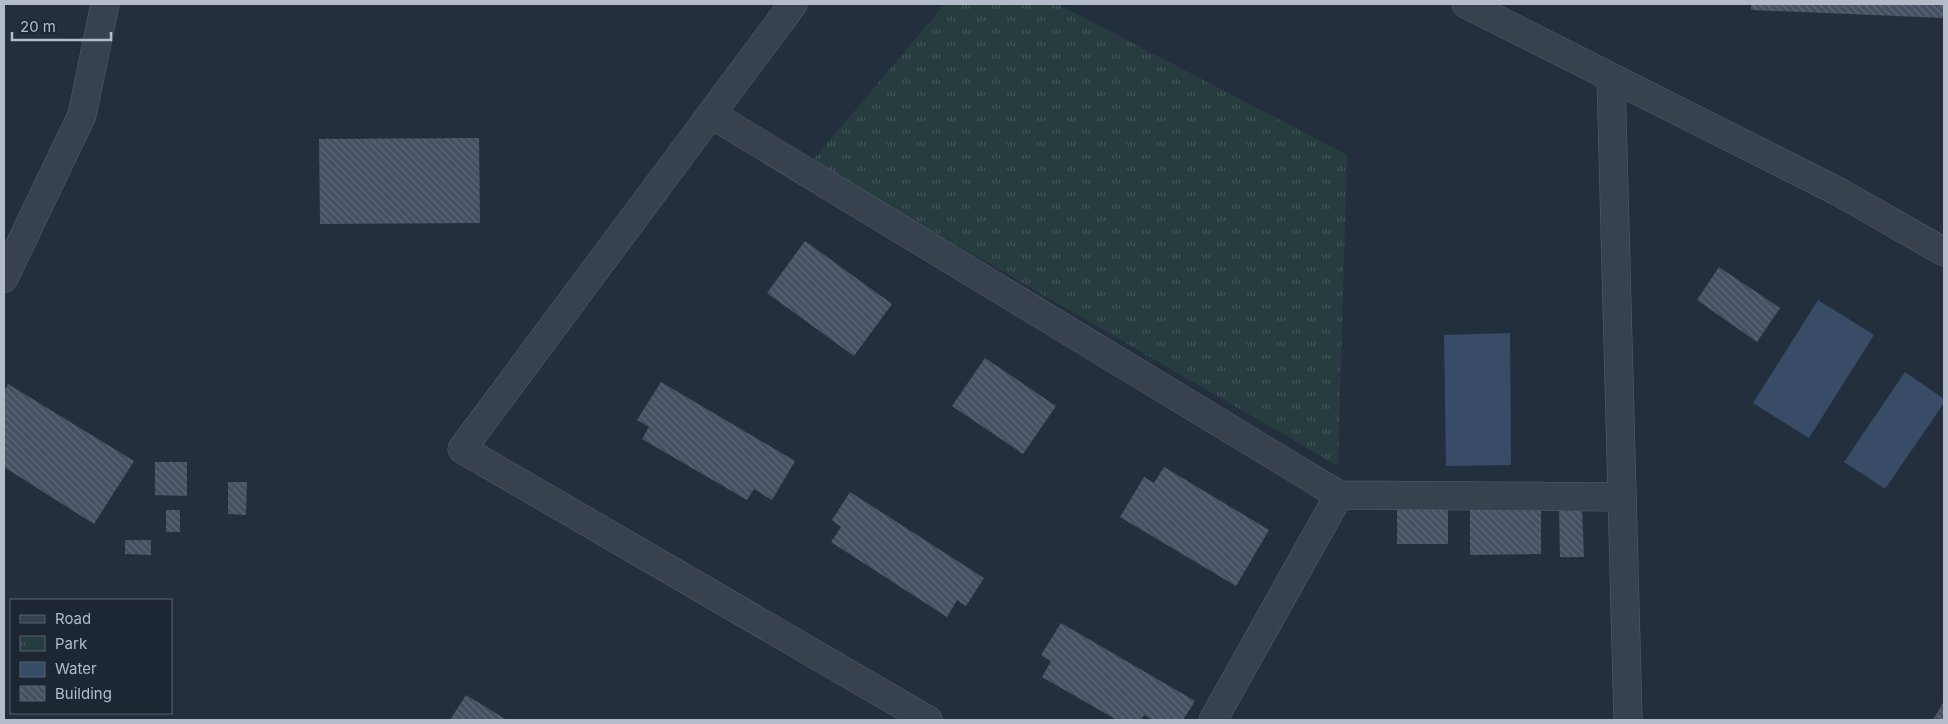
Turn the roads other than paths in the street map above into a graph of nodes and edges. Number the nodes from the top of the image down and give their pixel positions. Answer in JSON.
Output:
{"nodes":[{"id":1,"x":105,"y":4,"type":"edge"},
{"id":2,"x":793,"y":4,"type":"edge"},
{"id":3,"x":1466,"y":4,"type":"edge"},
{"id":4,"x":1611,"y":77,"type":"junction"},
{"id":5,"x":711,"y":114,"type":"junction"},
{"id":6,"x":1944,"y":252,"type":"edge"},
{"id":7,"x":4,"y":278,"type":"edge"},
{"id":8,"x":1340,"y":496,"type":"junction"},
{"id":9,"x":1622,"y":497,"type":"junction"},
{"id":10,"x":928,"y":720,"type":"edge"},
{"id":11,"x":1213,"y":720,"type":"edge"},
{"id":12,"x":1628,"y":720,"type":"edge"}],
"edges":[{"from":1,"to":7,"type":"street"},
{"from":2,"to":5,"type":"street"},
{"from":3,"to":4,"type":"street"},
{"from":4,"to":6,"type":"street"},
{"from":4,"to":9,"type":"street"},
{"from":5,"to":8,"type":"street"},
{"from":5,"to":10,"type":"street"},
{"from":8,"to":9,"type":"street"},
{"from":8,"to":11,"type":"street"},
{"from":9,"to":12,"type":"street"}]}
